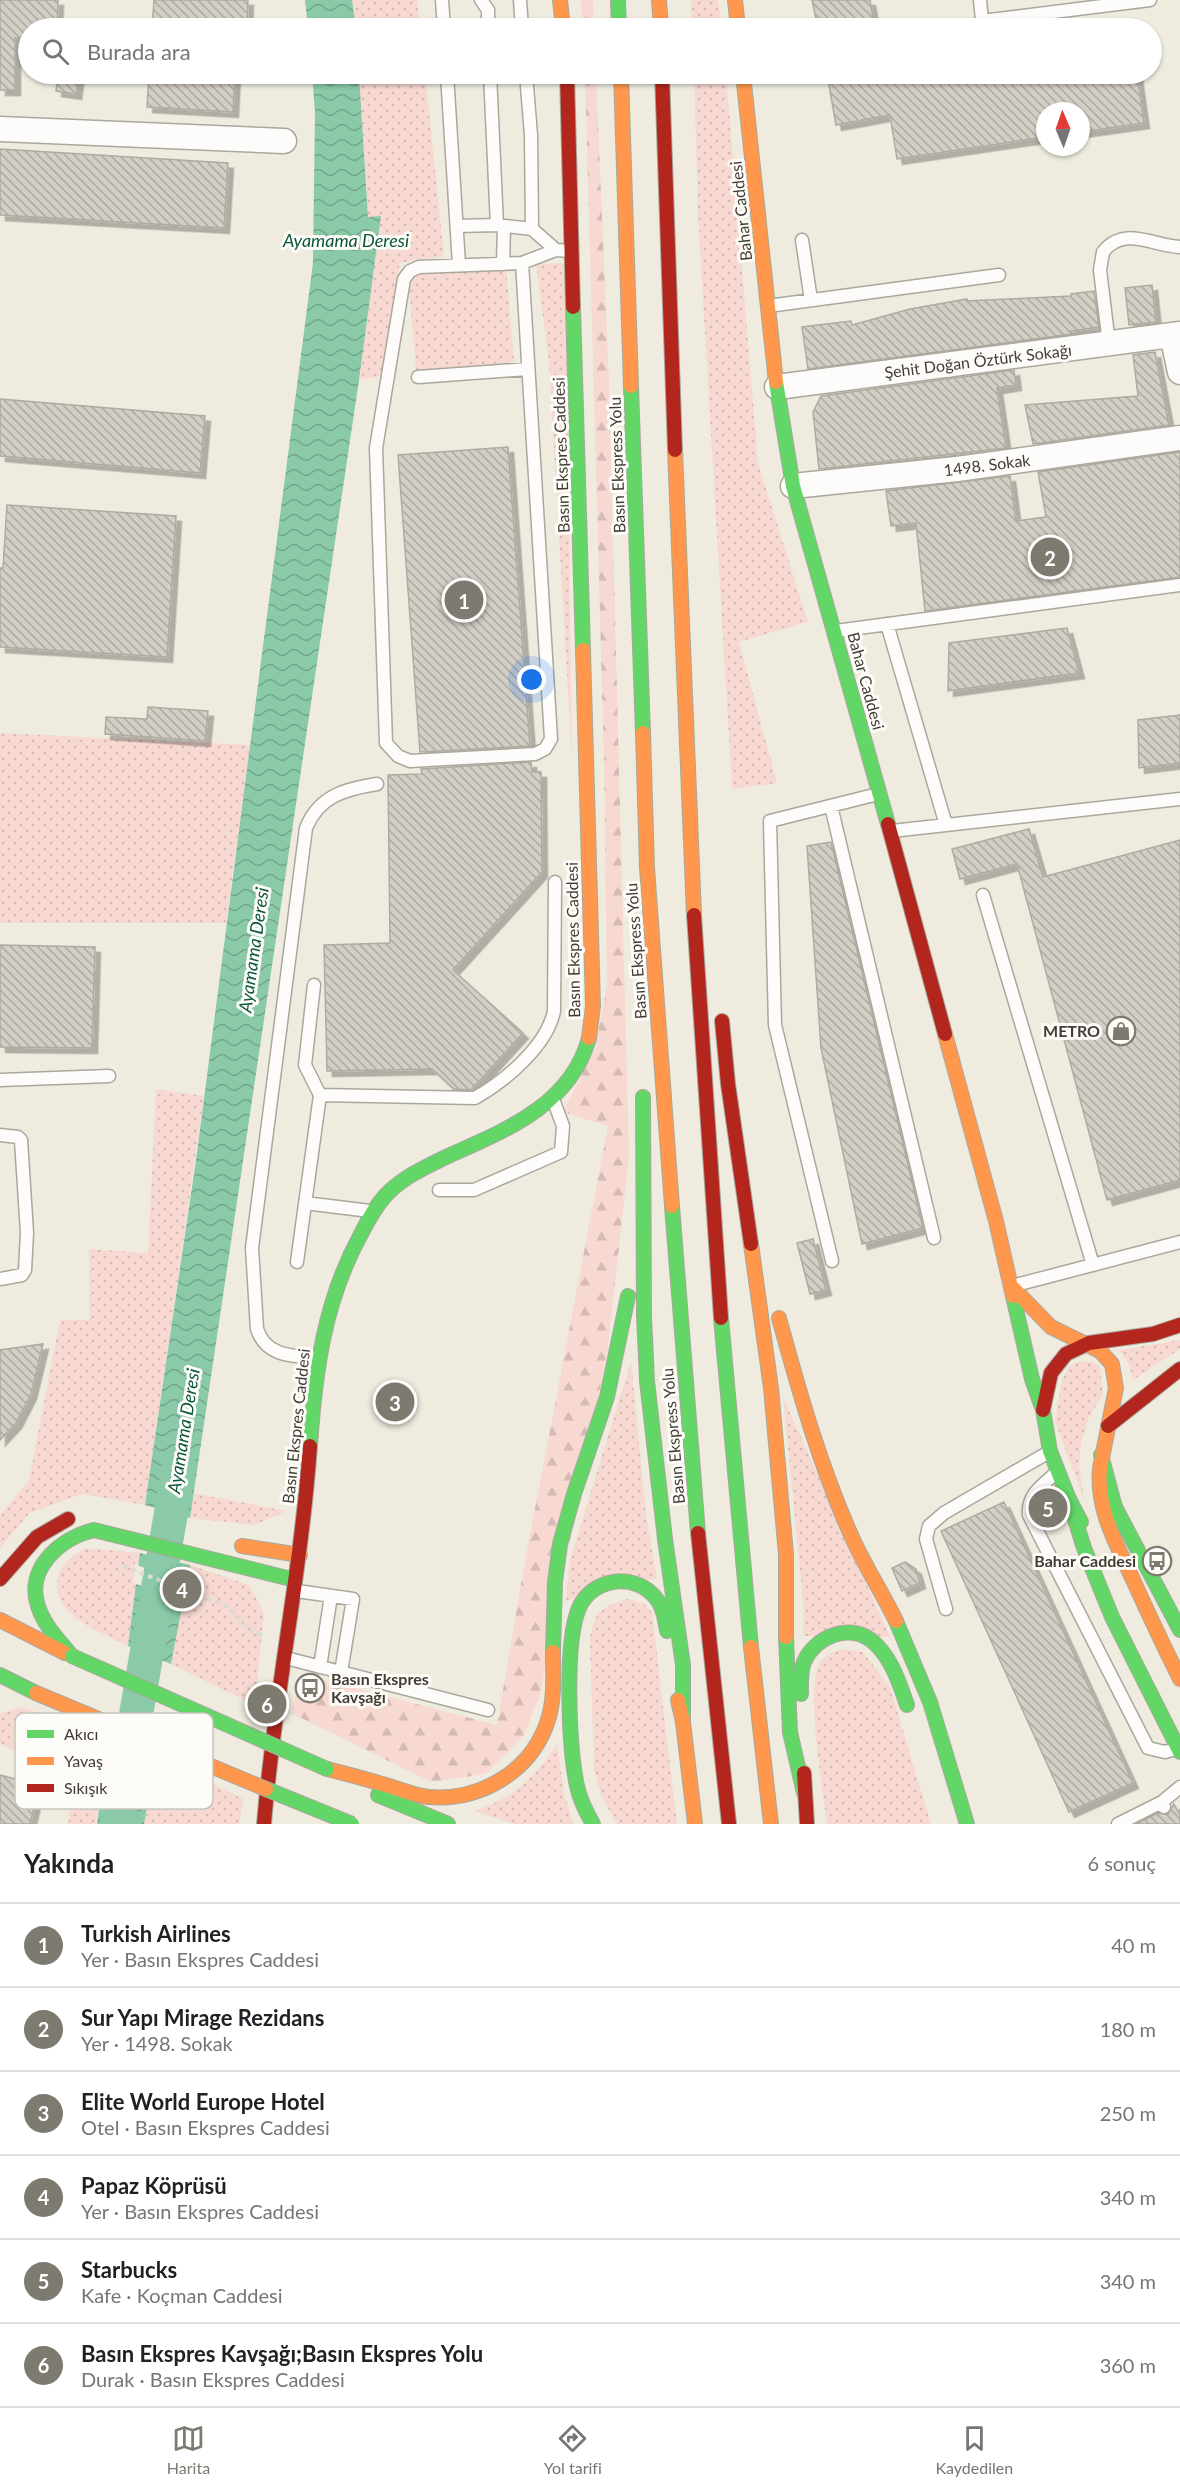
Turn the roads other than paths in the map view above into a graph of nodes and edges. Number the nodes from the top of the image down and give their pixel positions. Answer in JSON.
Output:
{"nodes":[{"id":1,"x":442,"y":0,"type":"edge"},
{"id":2,"x":481,"y":0,"type":"edge"},
{"id":3,"x":520,"y":0,"type":"edge"},
{"id":4,"x":561,"y":0,"type":"edge"},
{"id":5,"x":618,"y":0,"type":"edge"},
{"id":6,"x":660,"y":0,"type":"edge"},
{"id":7,"x":735,"y":0,"type":"edge"},
{"id":8,"x":980,"y":0,"type":"edge"},
{"id":9,"x":1150,"y":0,"type":"edge"},
{"id":10,"x":443,"y":18,"type":"edge"},
{"id":11,"x":488,"y":18,"type":"edge"},
{"id":12,"x":521,"y":18,"type":"edge"},
{"id":13,"x":562,"y":18,"type":"edge"},
{"id":14,"x":619,"y":18,"type":"edge"},
{"id":15,"x":661,"y":18,"type":"edge"},
{"id":16,"x":737,"y":18,"type":"edge"},
{"id":17,"x":982,"y":18,"type":"edge"},
{"id":18,"x":1006,"y":18,"type":"edge"},
{"id":19,"x":448,"y":84,"type":"edge"},
{"id":20,"x":491,"y":84,"type":"edge"},
{"id":21,"x":527,"y":84,"type":"edge"},
{"id":22,"x":567,"y":84,"type":"edge"},
{"id":23,"x":621,"y":84,"type":"edge"},
{"id":24,"x":662,"y":84,"type":"edge"},
{"id":25,"x":744,"y":84,"type":"edge"},
{"id":26,"x":0,"y":129,"type":"edge"},
{"id":27,"x":284,"y":141,"type":"dead end"},
{"id":28,"x":500,"y":225,"type":"junction"},
{"id":29,"x":457,"y":226,"type":"junction"},
{"id":30,"x":532,"y":229,"type":"junction"},
{"id":31,"x":802,"y":240,"type":"dead end"},
{"id":32,"x":1180,"y":247,"type":"edge"},
{"id":33,"x":556,"y":250,"type":"junction"},
{"id":34,"x":571,"y":251,"type":"junction"},
{"id":35,"x":522,"y":263,"type":"junction"},
{"id":36,"x":503,"y":264,"type":"junction"},
{"id":37,"x":459,"y":266,"type":"junction"},
{"id":38,"x":999,"y":275,"type":"dead end"},
{"id":39,"x":812,"y":300,"type":"junction"},
{"id":40,"x":768,"y":306,"type":"junction"},
{"id":41,"x":1176,"y":335,"type":"edge"},
{"id":42,"x":1109,"y":344,"type":"junction"},
{"id":43,"x":528,"y":369,"type":"junction"},
{"id":44,"x":1180,"y":372,"type":"edge"},
{"id":45,"x":418,"y":377,"type":"dead end"},
{"id":46,"x":777,"y":387,"type":"junction"},
{"id":47,"x":1180,"y":438,"type":"edge"},
{"id":48,"x":793,"y":486,"type":"junction"},
{"id":49,"x":1180,"y":585,"type":"edge"},
{"id":50,"x":887,"y":624,"type":"junction"},
{"id":51,"x":835,"y":631,"type":"junction"},
{"id":52,"x":377,"y":784,"type":"dead end"},
{"id":53,"x":879,"y":794,"type":"junction"},
{"id":54,"x":1180,"y":799,"type":"edge"},
{"id":55,"x":689,"y":805,"type":"junction"},
{"id":56,"x":831,"y":806,"type":"junction"},
{"id":57,"x":945,"y":825,"type":"junction"},
{"id":58,"x":890,"y":831,"type":"junction"},
{"id":59,"x":647,"y":868,"type":"junction"},
{"id":60,"x":707,"y":869,"type":"dead end"},
{"id":61,"x":555,"y":882,"type":"dead end"},
{"id":62,"x":983,"y":895,"type":"dead end"},
{"id":63,"x":636,"y":917,"type":"dead end"},
{"id":64,"x":314,"y":985,"type":"dead end"},
{"id":65,"x":721,"y":1007,"type":"dead end"},
{"id":66,"x":109,"y":1076,"type":"dead end"},
{"id":67,"x":0,"y":1080,"type":"edge"},
{"id":68,"x":642,"y":1080,"type":"dead end"},
{"id":69,"x":320,"y":1095,"type":"junction"},
{"id":70,"x":552,"y":1099,"type":"junction"},
{"id":71,"x":0,"y":1135,"type":"edge"},
{"id":72,"x":644,"y":1181,"type":"junction"},
{"id":73,"x":439,"y":1190,"type":"dead end"},
{"id":74,"x":305,"y":1203,"type":"junction"},
{"id":75,"x":747,"y":1205,"type":"junction"},
{"id":76,"x":374,"y":1211,"type":"junction"},
{"id":77,"x":934,"y":1238,"type":"dead end"},
{"id":78,"x":1180,"y":1242,"type":"edge"},
{"id":79,"x":832,"y":1261,"type":"dead end"},
{"id":80,"x":297,"y":1262,"type":"dead end"},
{"id":81,"x":1093,"y":1265,"type":"junction"},
{"id":82,"x":0,"y":1279,"type":"edge"},
{"id":83,"x":1012,"y":1286,"type":"junction"},
{"id":84,"x":1180,"y":1325,"type":"edge"},
{"id":85,"x":1087,"y":1343,"type":"junction"},
{"id":86,"x":319,"y":1359,"type":"junction"},
{"id":87,"x":1180,"y":1369,"type":"edge"},
{"id":88,"x":1042,"y":1410,"type":"junction"},
{"id":89,"x":1108,"y":1426,"type":"junction"},
{"id":90,"x":1050,"y":1451,"type":"junction"},
{"id":91,"x":1101,"y":1455,"type":"junction"},
{"id":92,"x":1058,"y":1471,"type":"junction"},
{"id":93,"x":1068,"y":1497,"type":"junction"},
{"id":94,"x":89,"y":1521,"type":"junction"},
{"id":95,"x":132,"y":1525,"type":"dead end"},
{"id":96,"x":223,"y":1542,"type":"dead end"},
{"id":97,"x":300,"y":1555,"type":"junction"},
{"id":98,"x":0,"y":1579,"type":"edge"},
{"id":99,"x":294,"y":1586,"type":"junction"},
{"id":100,"x":1116,"y":1591,"type":"dead end"},
{"id":101,"x":330,"y":1596,"type":"junction"},
{"id":102,"x":946,"y":1609,"type":"dead end"},
{"id":103,"x":0,"y":1620,"type":"edge"},
{"id":104,"x":1180,"y":1630,"type":"edge"},
{"id":105,"x":72,"y":1656,"type":"junction"},
{"id":106,"x":284,"y":1657,"type":"junction"},
{"id":107,"x":320,"y":1667,"type":"junction"},
{"id":108,"x":342,"y":1672,"type":"junction"},
{"id":109,"x":0,"y":1674,"type":"edge"},
{"id":110,"x":1180,"y":1679,"type":"edge"},
{"id":111,"x":36,"y":1693,"type":"junction"},
{"id":112,"x":11,"y":1698,"type":"dead end"},
{"id":113,"x":488,"y":1710,"type":"dead end"},
{"id":114,"x":84,"y":1713,"type":"edge"},
{"id":115,"x":201,"y":1713,"type":"edge"},
{"id":116,"x":910,"y":1714,"type":"dead end"},
{"id":117,"x":213,"y":1718,"type":"edge"},
{"id":118,"x":683,"y":1722,"type":"junction"},
{"id":119,"x":1179,"y":1750,"type":"edge"},
{"id":120,"x":213,"y":1766,"type":"edge"},
{"id":121,"x":327,"y":1769,"type":"junction"},
{"id":122,"x":1180,"y":1787,"type":"edge"},
{"id":123,"x":804,"y":1793,"type":"junction"},
{"id":124,"x":266,"y":1820,"type":"edge"},
{"id":125,"x":352,"y":1824,"type":"edge"},
{"id":126,"x":448,"y":1824,"type":"edge"},
{"id":127,"x":593,"y":1824,"type":"edge"},
{"id":128,"x":695,"y":1824,"type":"edge"},
{"id":129,"x":729,"y":1824,"type":"edge"},
{"id":130,"x":771,"y":1824,"type":"edge"},
{"id":131,"x":807,"y":1824,"type":"edge"},
{"id":132,"x":967,"y":1824,"type":"edge"},
{"id":133,"x":1118,"y":1824,"type":"edge"}],
"edges":[{"from":1,"to":10,"type":"lane"},
{"from":2,"to":11,"type":"lane"},
{"from":3,"to":12,"type":"lane"},
{"from":4,"to":13,"type":"main road"},
{"from":5,"to":14,"type":"main road"},
{"from":6,"to":15,"type":"main road"},
{"from":7,"to":16,"type":"main road"},
{"from":8,"to":17,"type":"lane"},
{"from":9,"to":18,"type":"lane"},
{"from":19,"to":29,"type":"lane"},
{"from":20,"to":28,"type":"lane"},
{"from":21,"to":30,"type":"lane"},
{"from":22,"to":34,"type":"main road","name":"Basın Ekspres Caddesi"},
{"from":23,"to":59,"type":"main road","name":"Basın Ekspress Yolu"},
{"from":24,"to":55,"type":"main road"},
{"from":25,"to":40,"type":"main road","name":"Bahar Caddesi"},
{"from":26,"to":27,"type":"street"},
{"from":28,"to":29,"type":"lane"},
{"from":28,"to":30,"type":"lane"},
{"from":28,"to":36,"type":"lane"},
{"from":29,"to":37,"type":"lane"},
{"from":30,"to":33,"type":"lane"},
{"from":31,"to":39,"type":"lane"},
{"from":32,"to":42,"type":"lane"},
{"from":33,"to":34,"type":"lane"},
{"from":33,"to":35,"type":"lane"},
{"from":34,"to":70,"type":"main road","name":"Basın Ekspres Caddesi"},
{"from":35,"to":36,"type":"lane"},
{"from":35,"to":43,"type":"lane"},
{"from":36,"to":37,"type":"lane"},
{"from":37,"to":43,"type":"lane"},
{"from":38,"to":39,"type":"lane"},
{"from":39,"to":40,"type":"lane"},
{"from":40,"to":46,"type":"main road","name":"Bahar Caddesi"},
{"from":41,"to":42,"type":"street","name":"Şehit Doğan Öztürk Sokağı"},
{"from":41,"to":44,"type":"street"},
{"from":42,"to":46,"type":"street","name":"Şehit Doğan Öztürk Sokağı"},
{"from":43,"to":45,"type":"lane"},
{"from":46,"to":48,"type":"main road","name":"Bahar Caddesi"},
{"from":47,"to":48,"type":"street","name":"1498. Sokak"},
{"from":48,"to":51,"type":"main road","name":"Bahar Caddesi"},
{"from":49,"to":50,"type":"lane"},
{"from":50,"to":51,"type":"lane"},
{"from":50,"to":57,"type":"lane"},
{"from":51,"to":53,"type":"main road","name":"Bahar Caddesi"},
{"from":52,"to":86,"type":"lane"},
{"from":53,"to":56,"type":"lane"},
{"from":53,"to":58,"type":"main road","name":"Bahar Caddesi"},
{"from":54,"to":57,"type":"lane"},
{"from":55,"to":60,"type":"main road"},
{"from":55,"to":130,"type":"main road"},
{"from":56,"to":77,"type":"lane"},
{"from":56,"to":79,"type":"lane"},
{"from":57,"to":58,"type":"lane"},
{"from":58,"to":83,"type":"main road","name":"Bahar Caddesi"},
{"from":59,"to":63,"type":"main road"},
{"from":59,"to":129,"type":"main road","name":"Basın Ekspress Yolu"},
{"from":61,"to":69,"type":"lane"},
{"from":62,"to":81,"type":"lane"},
{"from":64,"to":69,"type":"lane"},
{"from":65,"to":75,"type":"main road"},
{"from":66,"to":67,"type":"lane"},
{"from":68,"to":72,"type":"main road"},
{"from":69,"to":74,"type":"lane"},
{"from":70,"to":73,"type":"lane"},
{"from":70,"to":76,"type":"main road","name":"Basın Ekspres Caddesi"},
{"from":71,"to":82,"type":"lane"},
{"from":72,"to":118,"type":"main road"},
{"from":72,"to":121,"type":"main road"},
{"from":74,"to":76,"type":"lane"},
{"from":74,"to":80,"type":"lane"},
{"from":75,"to":123,"type":"main road"},
{"from":75,"to":132,"type":"main road"},
{"from":76,"to":86,"type":"main road","name":"Basın Ekspres Caddesi"},
{"from":78,"to":81,"type":"lane"},
{"from":81,"to":83,"type":"lane"},
{"from":83,"to":85,"type":"main road"},
{"from":83,"to":88,"type":"main road","name":"Bahar Caddesi"},
{"from":84,"to":85,"type":"main road"},
{"from":85,"to":88,"type":"main road"},
{"from":85,"to":89,"type":"main road"},
{"from":86,"to":97,"type":"main road","name":"Basın Ekspres Caddesi"},
{"from":87,"to":89,"type":"main road"},
{"from":88,"to":90,"type":"main road","name":"Bahar Caddesi"},
{"from":89,"to":91,"type":"main road"},
{"from":90,"to":92,"type":"main road","name":"Bahar Caddesi"},
{"from":90,"to":102,"type":"lane"},
{"from":91,"to":104,"type":"main road"},
{"from":91,"to":110,"type":"main road"},
{"from":92,"to":93,"type":"main road","name":"Bahar Caddesi"},
{"from":92,"to":119,"type":"lane"},
{"from":93,"to":100,"type":"main road"},
{"from":93,"to":119,"type":"main road"},
{"from":94,"to":95,"type":"main road"},
{"from":94,"to":98,"type":"main road"},
{"from":94,"to":99,"type":"main road"},
{"from":94,"to":105,"type":"main road"},
{"from":96,"to":97,"type":"main road"},
{"from":97,"to":99,"type":"main road","name":"Basın Ekspres Caddesi"},
{"from":99,"to":101,"type":"lane"},
{"from":99,"to":106,"type":"main road","name":"Basın Ekspres Caddesi"},
{"from":101,"to":107,"type":"lane"},
{"from":101,"to":108,"type":"lane"},
{"from":103,"to":105,"type":"main road"},
{"from":105,"to":115,"type":"main road","bridge":true},
{"from":106,"to":107,"type":"lane"},
{"from":106,"to":124,"type":"main road","name":"Basın Ekspres Caddesi"},
{"from":107,"to":108,"type":"lane"},
{"from":108,"to":113,"type":"lane"},
{"from":109,"to":111,"type":"main road"},
{"from":111,"to":112,"type":"main road"},
{"from":111,"to":114,"type":"main road","bridge":true},
{"from":116,"to":123,"type":"main road"},
{"from":117,"to":121,"type":"main road","bridge":true},
{"from":118,"to":127,"type":"main road"},
{"from":118,"to":128,"type":"main road"},
{"from":120,"to":125,"type":"main road","bridge":true},
{"from":121,"to":126,"type":"main road"},
{"from":122,"to":133,"type":"lane"},
{"from":123,"to":131,"type":"main road"}]}
